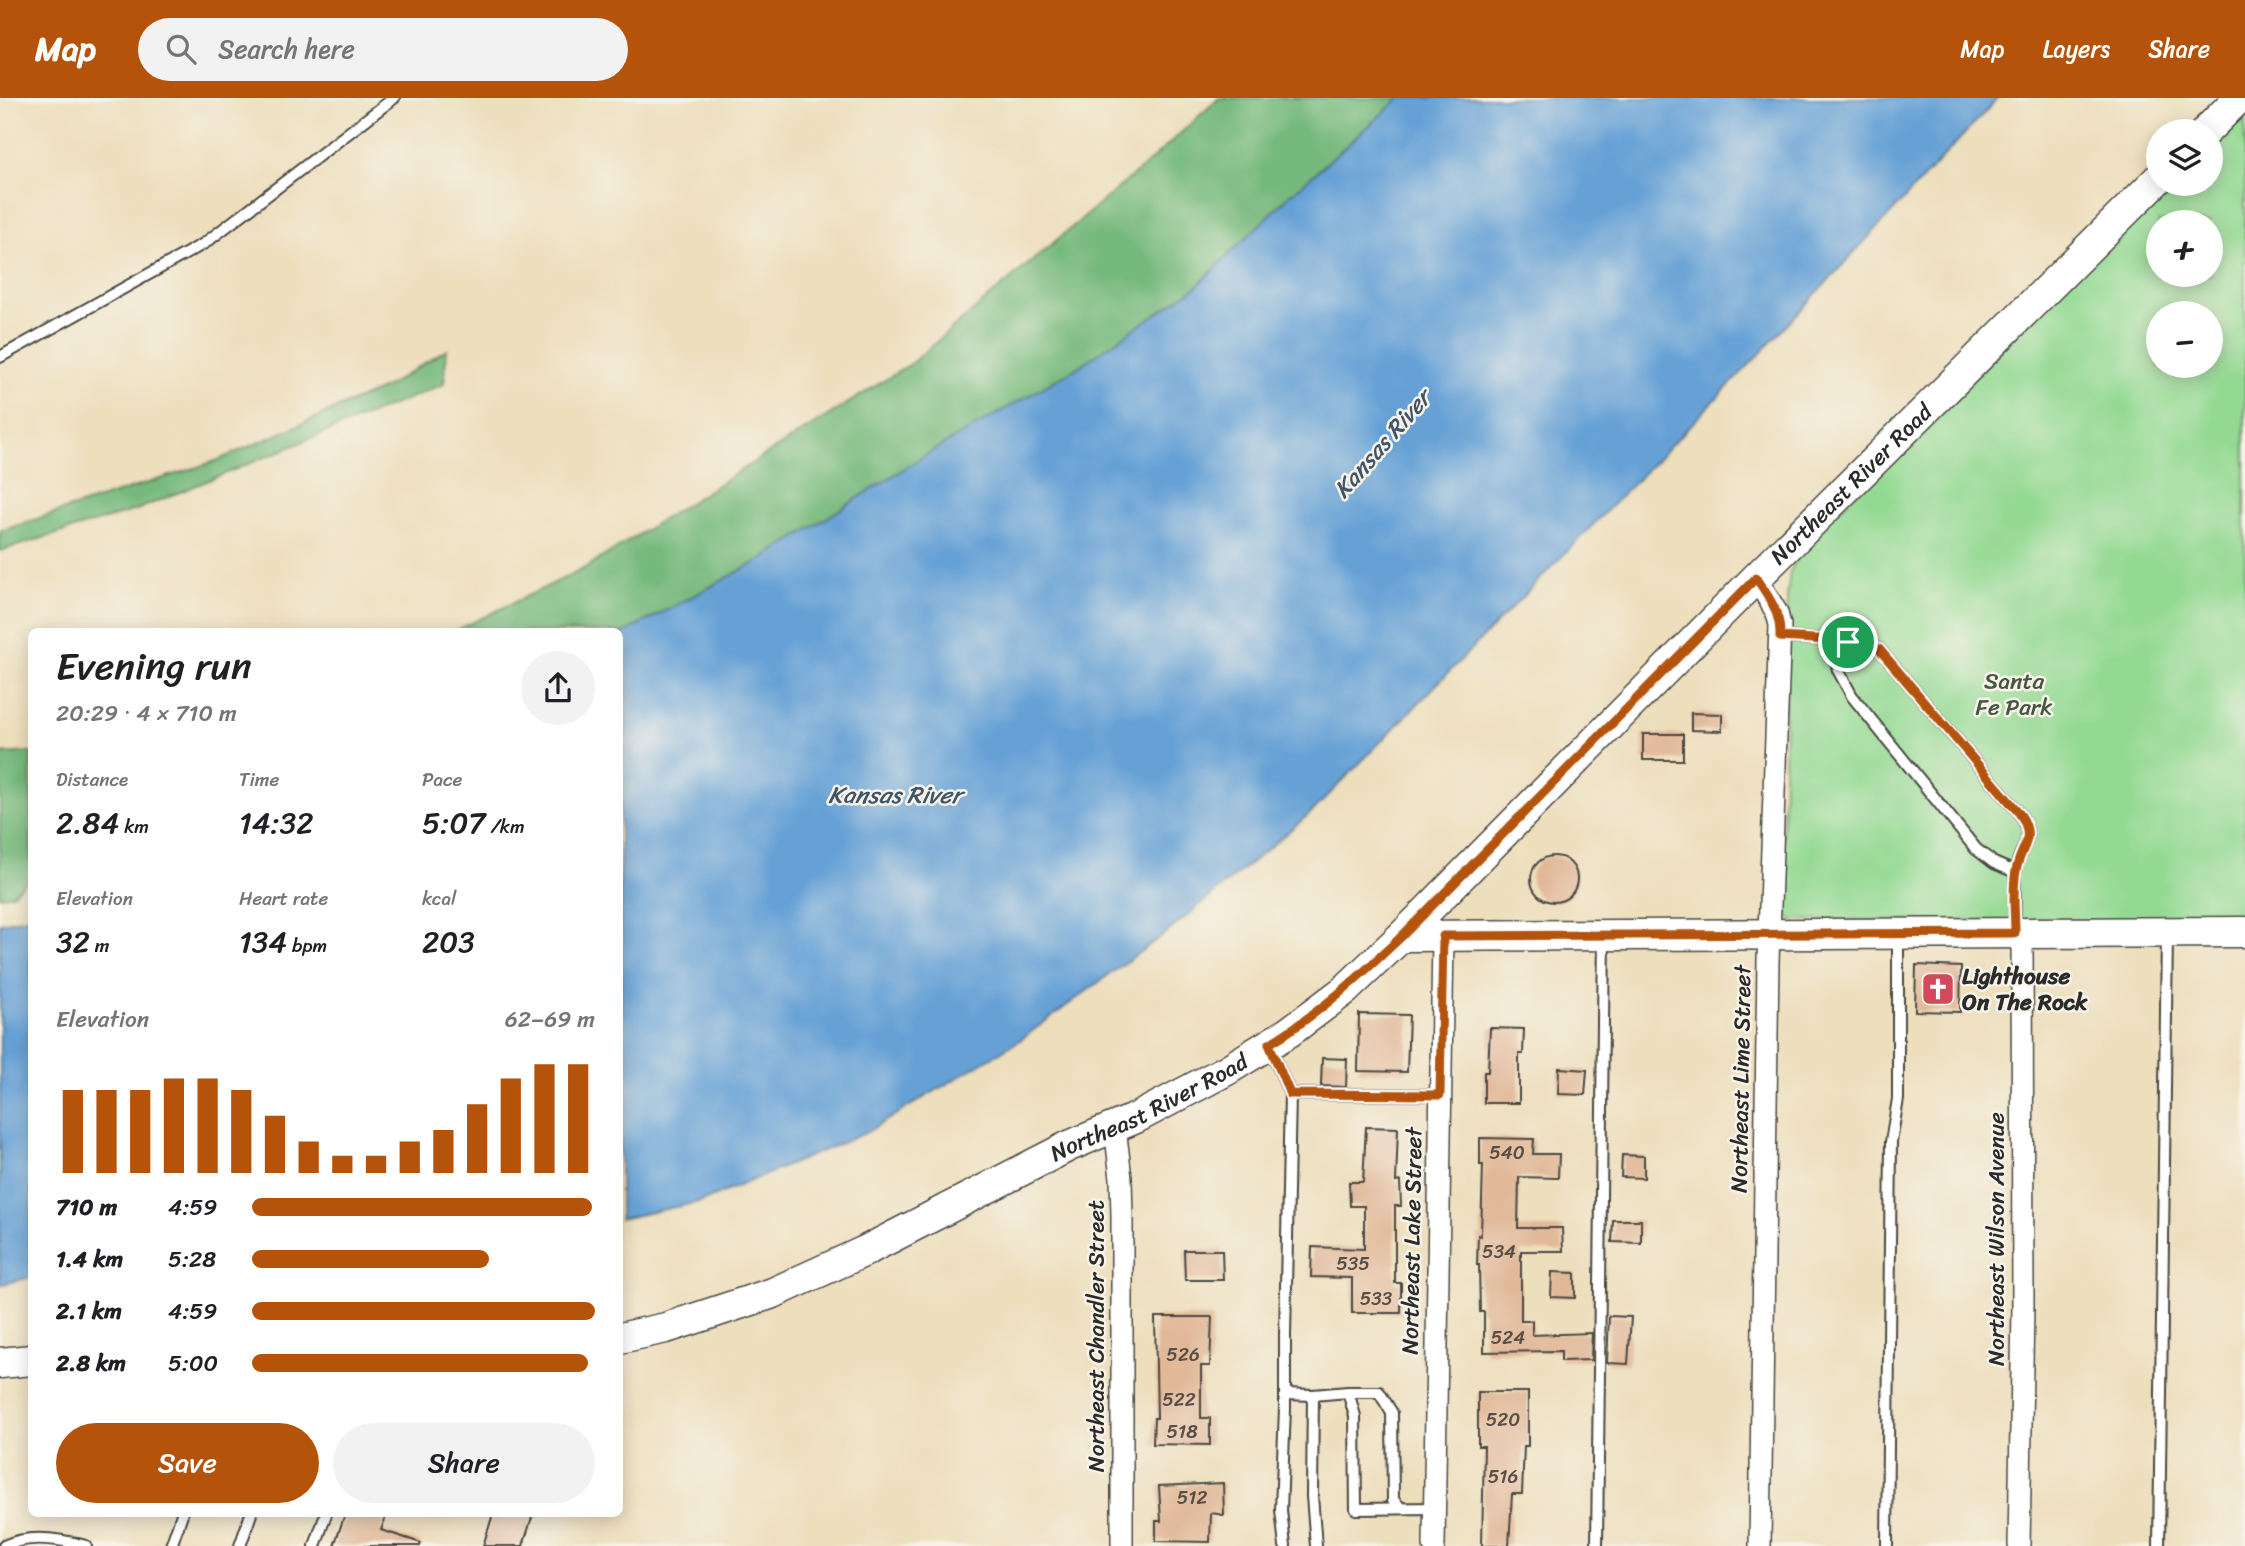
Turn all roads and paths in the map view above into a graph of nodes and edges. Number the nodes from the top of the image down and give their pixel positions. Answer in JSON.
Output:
{"nodes":[{"id":1,"x":394,"y":98,"type":"edge"},
{"id":2,"x":2239,"y":98,"type":"edge"},
{"id":3,"x":2218,"y":119,"type":"edge"},
{"id":4,"x":2146,"y":191,"type":"edge"},
{"id":5,"x":0,"y":357,"type":"edge"},
{"id":6,"x":1756,"y":578,"type":"junction"},
{"id":7,"x":1780,"y":637,"type":"junction"},
{"id":8,"x":1832,"y":640,"type":"junction"},
{"id":9,"x":2015,"y":872,"type":"junction"},
{"id":10,"x":2167,"y":932,"type":"junction"},
{"id":11,"x":2245,"y":932,"type":"edge"},
{"id":12,"x":2019,"y":933,"type":"junction"},
{"id":13,"x":1770,"y":934,"type":"junction"},
{"id":14,"x":1898,"y":934,"type":"junction"},
{"id":15,"x":1604,"y":935,"type":"junction"},
{"id":16,"x":1402,"y":936,"type":"junction"},
{"id":17,"x":1443,"y":936,"type":"junction"},
{"id":18,"x":1269,"y":1044,"type":"junction"},
{"id":19,"x":1290,"y":1094,"type":"junction"},
{"id":20,"x":1440,"y":1095,"type":"junction"},
{"id":21,"x":1115,"y":1127,"type":"junction"},
{"id":22,"x":623,"y":1337,"type":"edge"},
{"id":23,"x":28,"y":1360,"type":"edge"},
{"id":24,"x":0,"y":1363,"type":"edge"},
{"id":25,"x":1348,"y":1392,"type":"junction"},
{"id":26,"x":1285,"y":1394,"type":"junction"},
{"id":27,"x":1313,"y":1395,"type":"junction"},
{"id":28,"x":1401,"y":1508,"type":"junction"},
{"id":29,"x":1434,"y":1508,"type":"junction"},
{"id":30,"x":181,"y":1517,"type":"edge"},
{"id":31,"x":250,"y":1517,"type":"edge"},
{"id":32,"x":325,"y":1517,"type":"edge"},
{"id":33,"x":4,"y":1546,"type":"edge"},
{"id":34,"x":86,"y":1546,"type":"edge"},
{"id":35,"x":171,"y":1546,"type":"edge"},
{"id":36,"x":240,"y":1546,"type":"edge"},
{"id":37,"x":316,"y":1546,"type":"edge"},
{"id":38,"x":1122,"y":1546,"type":"edge"},
{"id":39,"x":1285,"y":1546,"type":"edge"},
{"id":40,"x":1316,"y":1546,"type":"edge"},
{"id":41,"x":1434,"y":1546,"type":"edge"},
{"id":42,"x":1597,"y":1546,"type":"edge"},
{"id":43,"x":1760,"y":1546,"type":"edge"},
{"id":44,"x":1887,"y":1546,"type":"edge"},
{"id":45,"x":2019,"y":1546,"type":"edge"},
{"id":46,"x":2159,"y":1546,"type":"edge"}],
"edges":[{"from":1,"to":5,"type":"lane"},
{"from":2,"to":3,"type":"street"},
{"from":4,"to":6,"type":"street","name":"Northeast River Road"},
{"from":6,"to":7,"type":"street","name":"Northeast Lime Street"},
{"from":6,"to":16,"type":"street","name":"Northeast River Road"},
{"from":7,"to":8,"type":"lane"},
{"from":7,"to":13,"type":"street","name":"Northeast Lime Street"},
{"from":8,"to":9,"type":"lane"},
{"from":8,"to":9,"type":"lane"},
{"from":9,"to":12,"type":"lane"},
{"from":10,"to":11,"type":"street"},
{"from":10,"to":12,"type":"street"},
{"from":10,"to":46,"type":"lane"},
{"from":12,"to":14,"type":"street"},
{"from":12,"to":45,"type":"street","name":"Northeast Wilson Avenue"},
{"from":13,"to":14,"type":"street"},
{"from":13,"to":15,"type":"street"},
{"from":13,"to":43,"type":"street","name":"Northeast Lime Street"},
{"from":14,"to":44,"type":"lane"},
{"from":15,"to":17,"type":"street"},
{"from":15,"to":42,"type":"lane"},
{"from":16,"to":17,"type":"street"},
{"from":16,"to":18,"type":"street","name":"Northeast River Road"},
{"from":17,"to":20,"type":"street","name":"Northeast Lake Street"},
{"from":18,"to":19,"type":"lane"},
{"from":18,"to":21,"type":"street","name":"Northeast River Road"},
{"from":19,"to":20,"type":"lane"},
{"from":19,"to":26,"type":"lane"},
{"from":20,"to":29,"type":"street","name":"Northeast Lake Street"},
{"from":21,"to":22,"type":"street","name":"Northeast River Road"},
{"from":21,"to":38,"type":"street","name":"Northeast Chandler Street"},
{"from":23,"to":24,"type":"street"},
{"from":25,"to":27,"type":"lane"},
{"from":25,"to":28,"type":"lane"},
{"from":25,"to":28,"type":"lane"},
{"from":26,"to":27,"type":"lane"},
{"from":26,"to":39,"type":"lane"},
{"from":27,"to":40,"type":"lane"},
{"from":28,"to":29,"type":"lane"},
{"from":29,"to":41,"type":"street","name":"Northeast Lake Street"},
{"from":30,"to":35,"type":"lane"},
{"from":31,"to":36,"type":"lane"},
{"from":32,"to":37,"type":"lane"},
{"from":33,"to":34,"type":"lane"}]}
